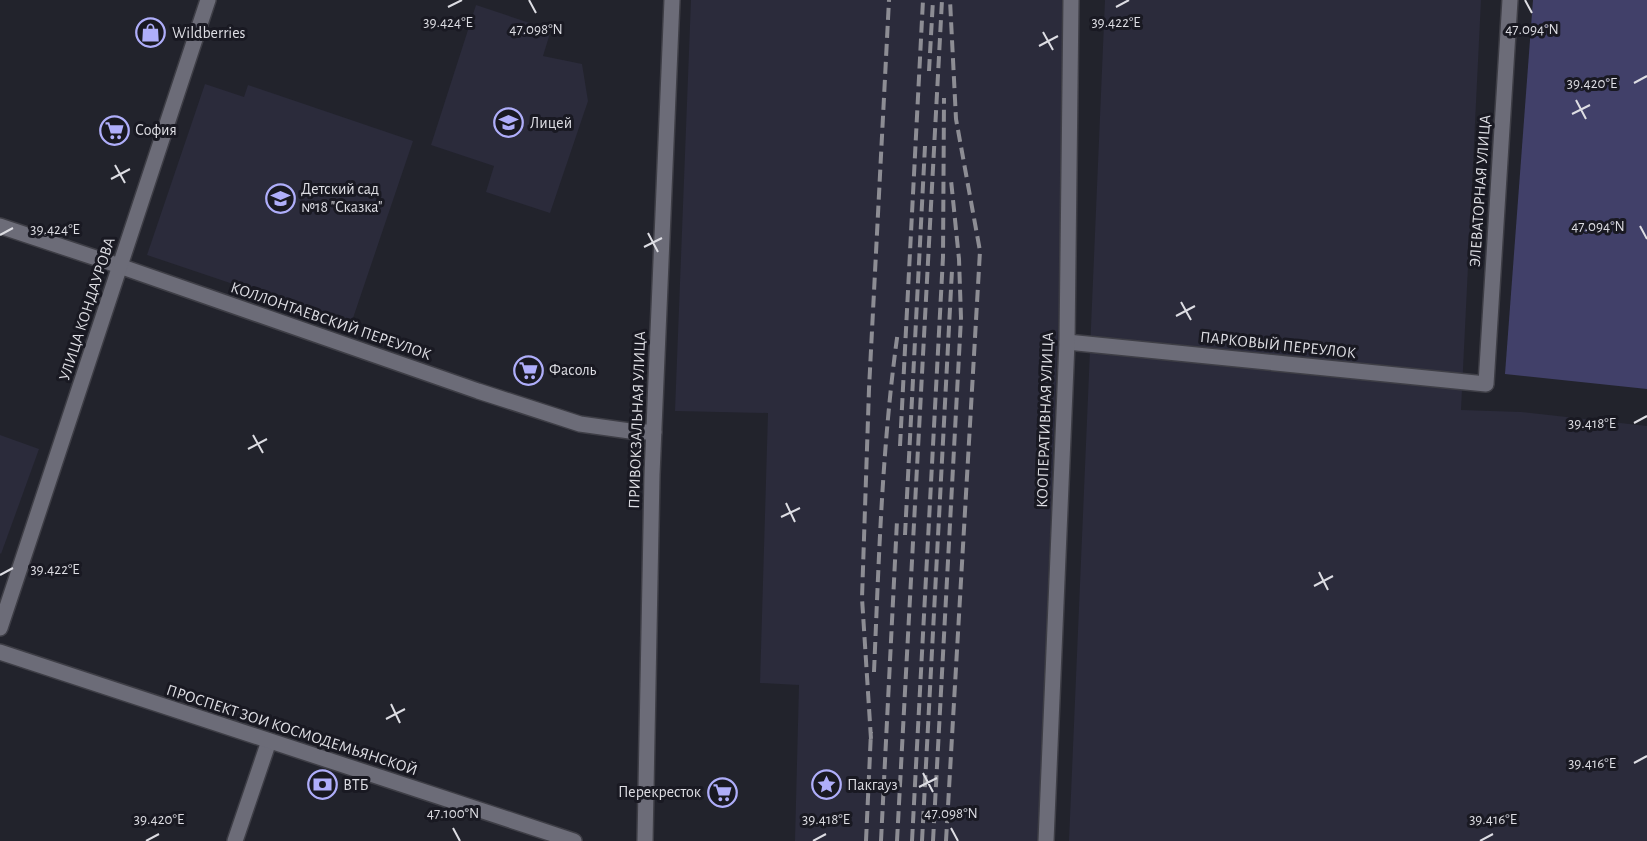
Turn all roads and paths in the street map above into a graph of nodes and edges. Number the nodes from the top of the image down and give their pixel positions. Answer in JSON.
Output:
{"nodes":[{"id":1,"x":208,"y":0,"type":"edge"},
{"id":2,"x":672,"y":0,"type":"edge"},
{"id":3,"x":1071,"y":0,"type":"edge"},
{"id":4,"x":1510,"y":0,"type":"edge"},
{"id":5,"x":0,"y":226,"type":"edge"},
{"id":6,"x":120,"y":266,"type":"junction"},
{"id":7,"x":1067,"y":342,"type":"junction"},
{"id":8,"x":1486,"y":384,"type":"joint"},
{"id":9,"x":654,"y":432,"type":"junction"},
{"id":10,"x":0,"y":628,"type":"edge"},
{"id":11,"x":0,"y":652,"type":"edge"},
{"id":12,"x":269,"y":741,"type":"junction"},
{"id":13,"x":236,"y":841,"type":"edge"},
{"id":14,"x":574,"y":841,"type":"edge"},
{"id":15,"x":645,"y":841,"type":"edge"},
{"id":16,"x":1046,"y":841,"type":"edge"}],
"edges":[{"from":1,"to":6,"type":"street","name":"УЛИЦА КОНДАУРОВА"},
{"from":2,"to":9,"type":"street","name":"ПРИВОКЗАЛЬНАЯ УЛИЦА"},
{"from":3,"to":7,"type":"street","name":"КООПЕРАТИВНАЯ УЛИЦА"},
{"from":4,"to":8,"type":"street","name":"ЭЛЕВАТОРНАЯ УЛИЦА"},
{"from":5,"to":6,"type":"street","name":"КОЛЛОНТАЕВСКИЙ ПЕРЕУЛОК"},
{"from":6,"to":9,"type":"street","name":"КОЛЛОНТАЕВСКИЙ ПЕРЕУЛОК"},
{"from":6,"to":10,"type":"street","name":"УЛИЦА КОНДАУРОВА"},
{"from":7,"to":8,"type":"street","name":"ПАРКОВЫЙ ПЕРЕУЛОК"},
{"from":7,"to":16,"type":"street","name":"КООПЕРАТИВНАЯ УЛИЦА"},
{"from":9,"to":15,"type":"street","name":"ПРИВОКЗАЛЬНАЯ УЛИЦА"},
{"from":11,"to":12,"type":"street","name":"ПРОСПЕКТ ЗОИ КОСМОДЕМЬЯНСКОЙ"},
{"from":12,"to":13,"type":"street"},
{"from":12,"to":14,"type":"street","name":"ПРОСПЕКТ ЗОИ КОСМОДЕМЬЯНСКОЙ"}]}
